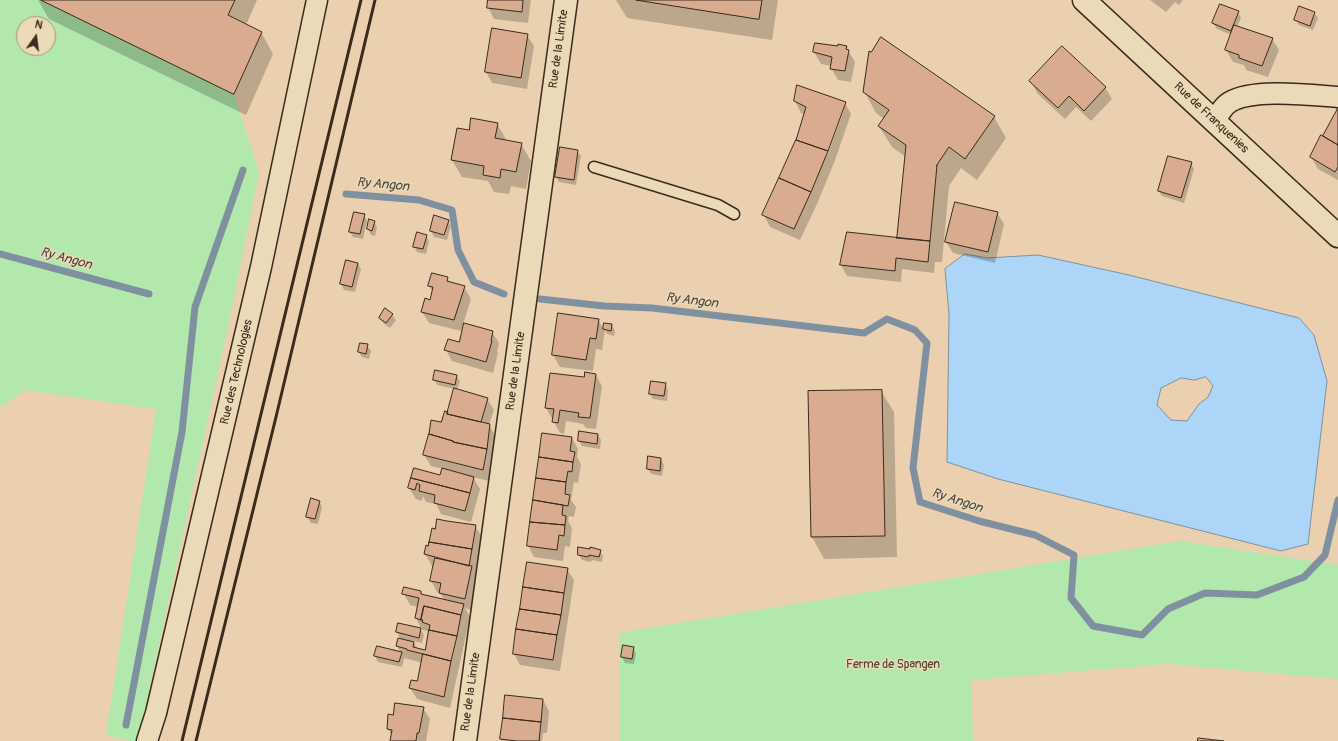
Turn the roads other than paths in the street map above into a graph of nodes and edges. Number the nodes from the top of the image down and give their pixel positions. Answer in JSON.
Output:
{"nodes":[{"id":1,"x":317,"y":0,"type":"edge"},
{"id":2,"x":566,"y":0,"type":"edge"},
{"id":3,"x":1084,"y":0,"type":"edge"},
{"id":4,"x":1338,"y":97,"type":"edge"},
{"id":5,"x":1214,"y":121,"type":"junction"},
{"id":6,"x":594,"y":167,"type":"dead end"},
{"id":7,"x":734,"y":214,"type":"dead end"},
{"id":8,"x":1338,"y":236,"type":"edge"},
{"id":9,"x":148,"y":741,"type":"edge"},
{"id":10,"x":464,"y":741,"type":"edge"}],
"edges":[{"from":1,"to":9,"type":"street","name":"Rue des Technologies"},
{"from":2,"to":10,"type":"street","name":"Rue de la Limite"},
{"from":3,"to":5,"type":"street","name":"Rue de Franquenies"},
{"from":4,"to":5,"type":"street"},
{"from":5,"to":8,"type":"street","name":"Rue de Franquenies"},
{"from":6,"to":7,"type":"lane"}]}
